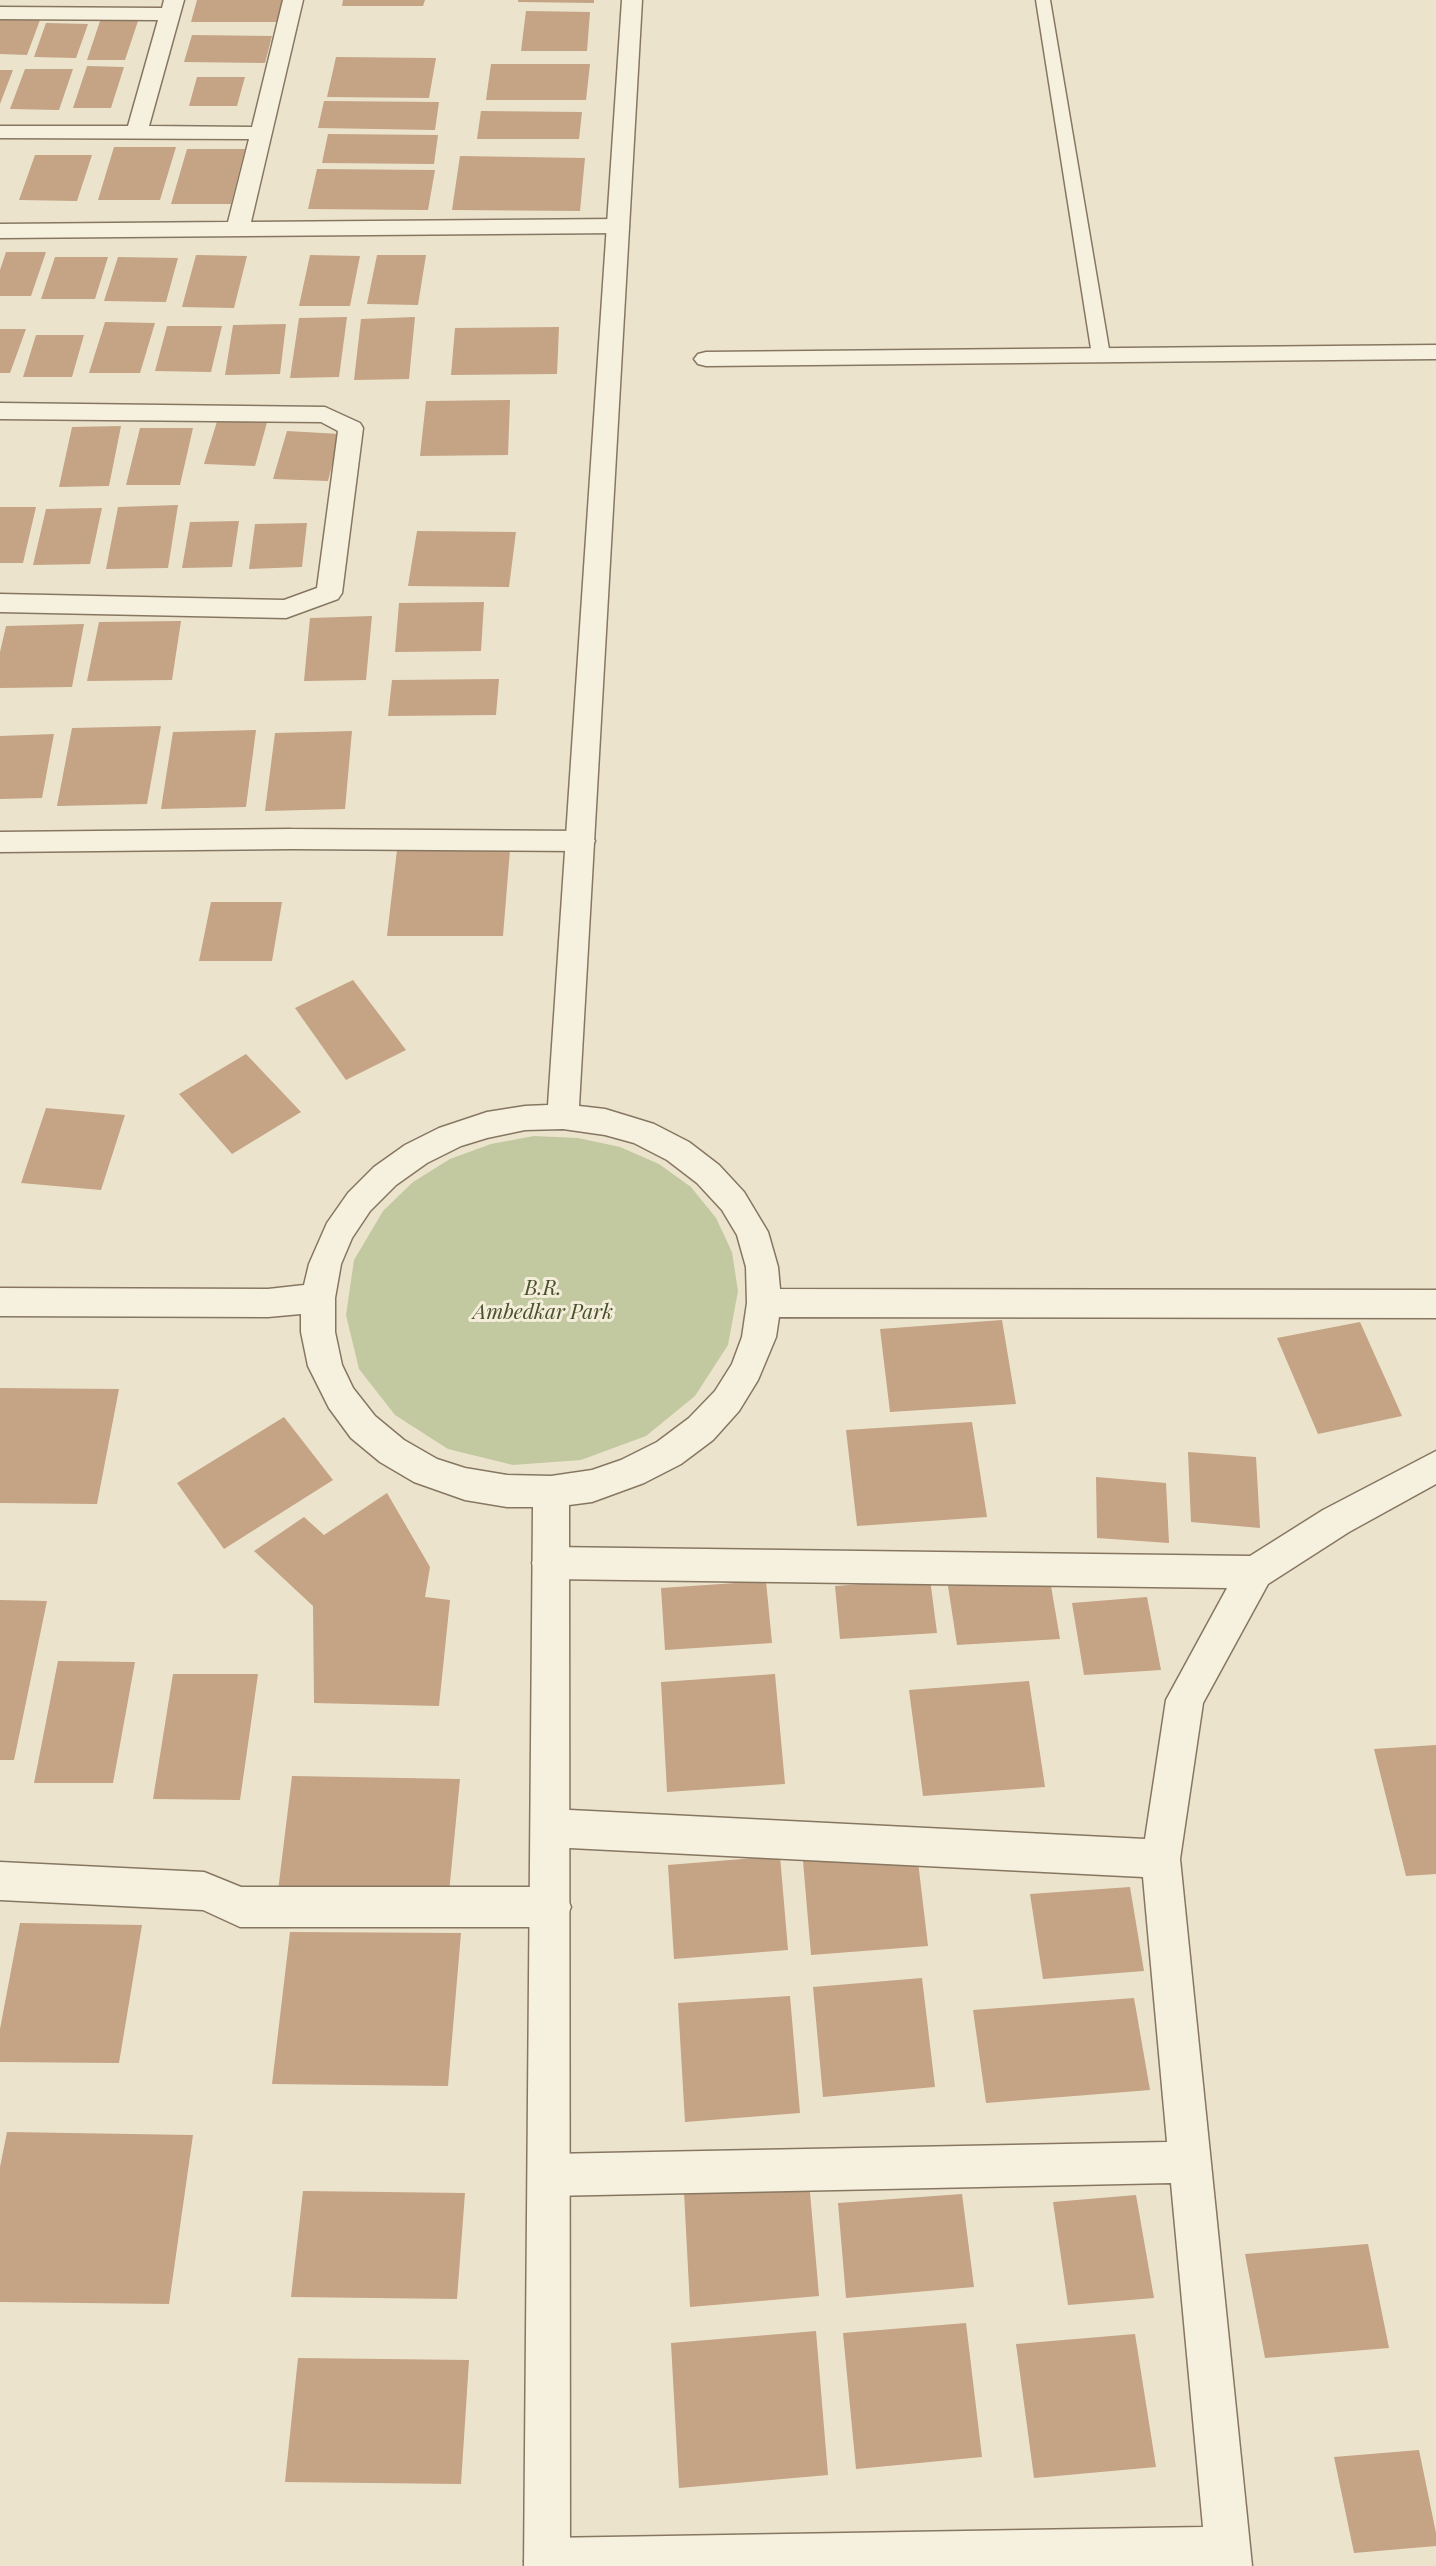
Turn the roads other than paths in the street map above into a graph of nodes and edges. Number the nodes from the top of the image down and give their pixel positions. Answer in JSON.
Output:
{"nodes":[{"id":1,"x":293,"y":0,"type":"edge"},
{"id":2,"x":632,"y":0,"type":"edge"},
{"id":3,"x":1043,"y":0,"type":"edge"},
{"id":4,"x":172,"y":7,"type":"edge"},
{"id":5,"x":0,"y":13,"type":"edge"},
{"id":6,"x":137,"y":131,"type":"junction"},
{"id":7,"x":0,"y":132,"type":"edge"},
{"id":8,"x":261,"y":133,"type":"junction"},
{"id":9,"x":618,"y":226,"type":"junction"},
{"id":10,"x":238,"y":229,"type":"junction"},
{"id":11,"x":0,"y":231,"type":"edge"},
{"id":12,"x":1436,"y":352,"type":"edge"},
{"id":13,"x":1101,"y":355,"type":"junction"},
{"id":14,"x":706,"y":359,"type":"dead end"},
{"id":15,"x":0,"y":411,"type":"edge"},
{"id":16,"x":0,"y":603,"type":"edge"},
{"id":17,"x":581,"y":841,"type":"junction"},
{"id":18,"x":0,"y":842,"type":"edge"},
{"id":19,"x":563,"y":1117,"type":"junction"},
{"id":20,"x":318,"y":1298,"type":"junction"},
{"id":21,"x":0,"y":1302,"type":"edge"},
{"id":22,"x":764,"y":1303,"type":"junction"},
{"id":23,"x":1436,"y":1304,"type":"edge"},
{"id":24,"x":1436,"y":1466,"type":"edge"},
{"id":25,"x":551,"y":1492,"type":"junction"},
{"id":26,"x":550,"y":1563,"type":"junction"},
{"id":27,"x":1255,"y":1572,"type":"junction"},
{"id":28,"x":550,"y":1828,"type":"junction"},
{"id":29,"x":1161,"y":1859,"type":"junction"},
{"id":30,"x":0,"y":1881,"type":"edge"},
{"id":31,"x":551,"y":1907,"type":"junction"},
{"id":32,"x":1190,"y":2162,"type":"junction"},
{"id":33,"x":549,"y":2175,"type":"junction"},
{"id":34,"x":1228,"y":2558,"type":"edge"},
{"id":35,"x":547,"y":2563,"type":"edge"}],
"edges":[{"from":1,"to":8,"type":"street"},
{"from":2,"to":9,"type":"street"},
{"from":3,"to":13,"type":"lane"},
{"from":4,"to":5,"type":"street"},
{"from":4,"to":6,"type":"street"},
{"from":6,"to":7,"type":"street"},
{"from":6,"to":8,"type":"street"},
{"from":8,"to":10,"type":"street"},
{"from":9,"to":10,"type":"street"},
{"from":9,"to":17,"type":"street"},
{"from":10,"to":11,"type":"street"},
{"from":12,"to":13,"type":"street"},
{"from":13,"to":14,"type":"street"},
{"from":15,"to":16,"type":"street"},
{"from":17,"to":18,"type":"street"},
{"from":17,"to":19,"type":"street"},
{"from":19,"to":20,"type":"street"},
{"from":19,"to":22,"type":"street"},
{"from":20,"to":21,"type":"street"},
{"from":20,"to":25,"type":"street"},
{"from":22,"to":23,"type":"street"},
{"from":22,"to":25,"type":"street"},
{"from":24,"to":27,"type":"street"},
{"from":25,"to":26,"type":"street"},
{"from":26,"to":27,"type":"street"},
{"from":26,"to":28,"type":"street"},
{"from":27,"to":29,"type":"street"},
{"from":28,"to":29,"type":"street"},
{"from":28,"to":31,"type":"street"},
{"from":29,"to":32,"type":"street"},
{"from":30,"to":31,"type":"street"},
{"from":31,"to":33,"type":"street"},
{"from":32,"to":33,"type":"street"},
{"from":32,"to":34,"type":"street"},
{"from":33,"to":35,"type":"street"},
{"from":34,"to":35,"type":"street"}]}
